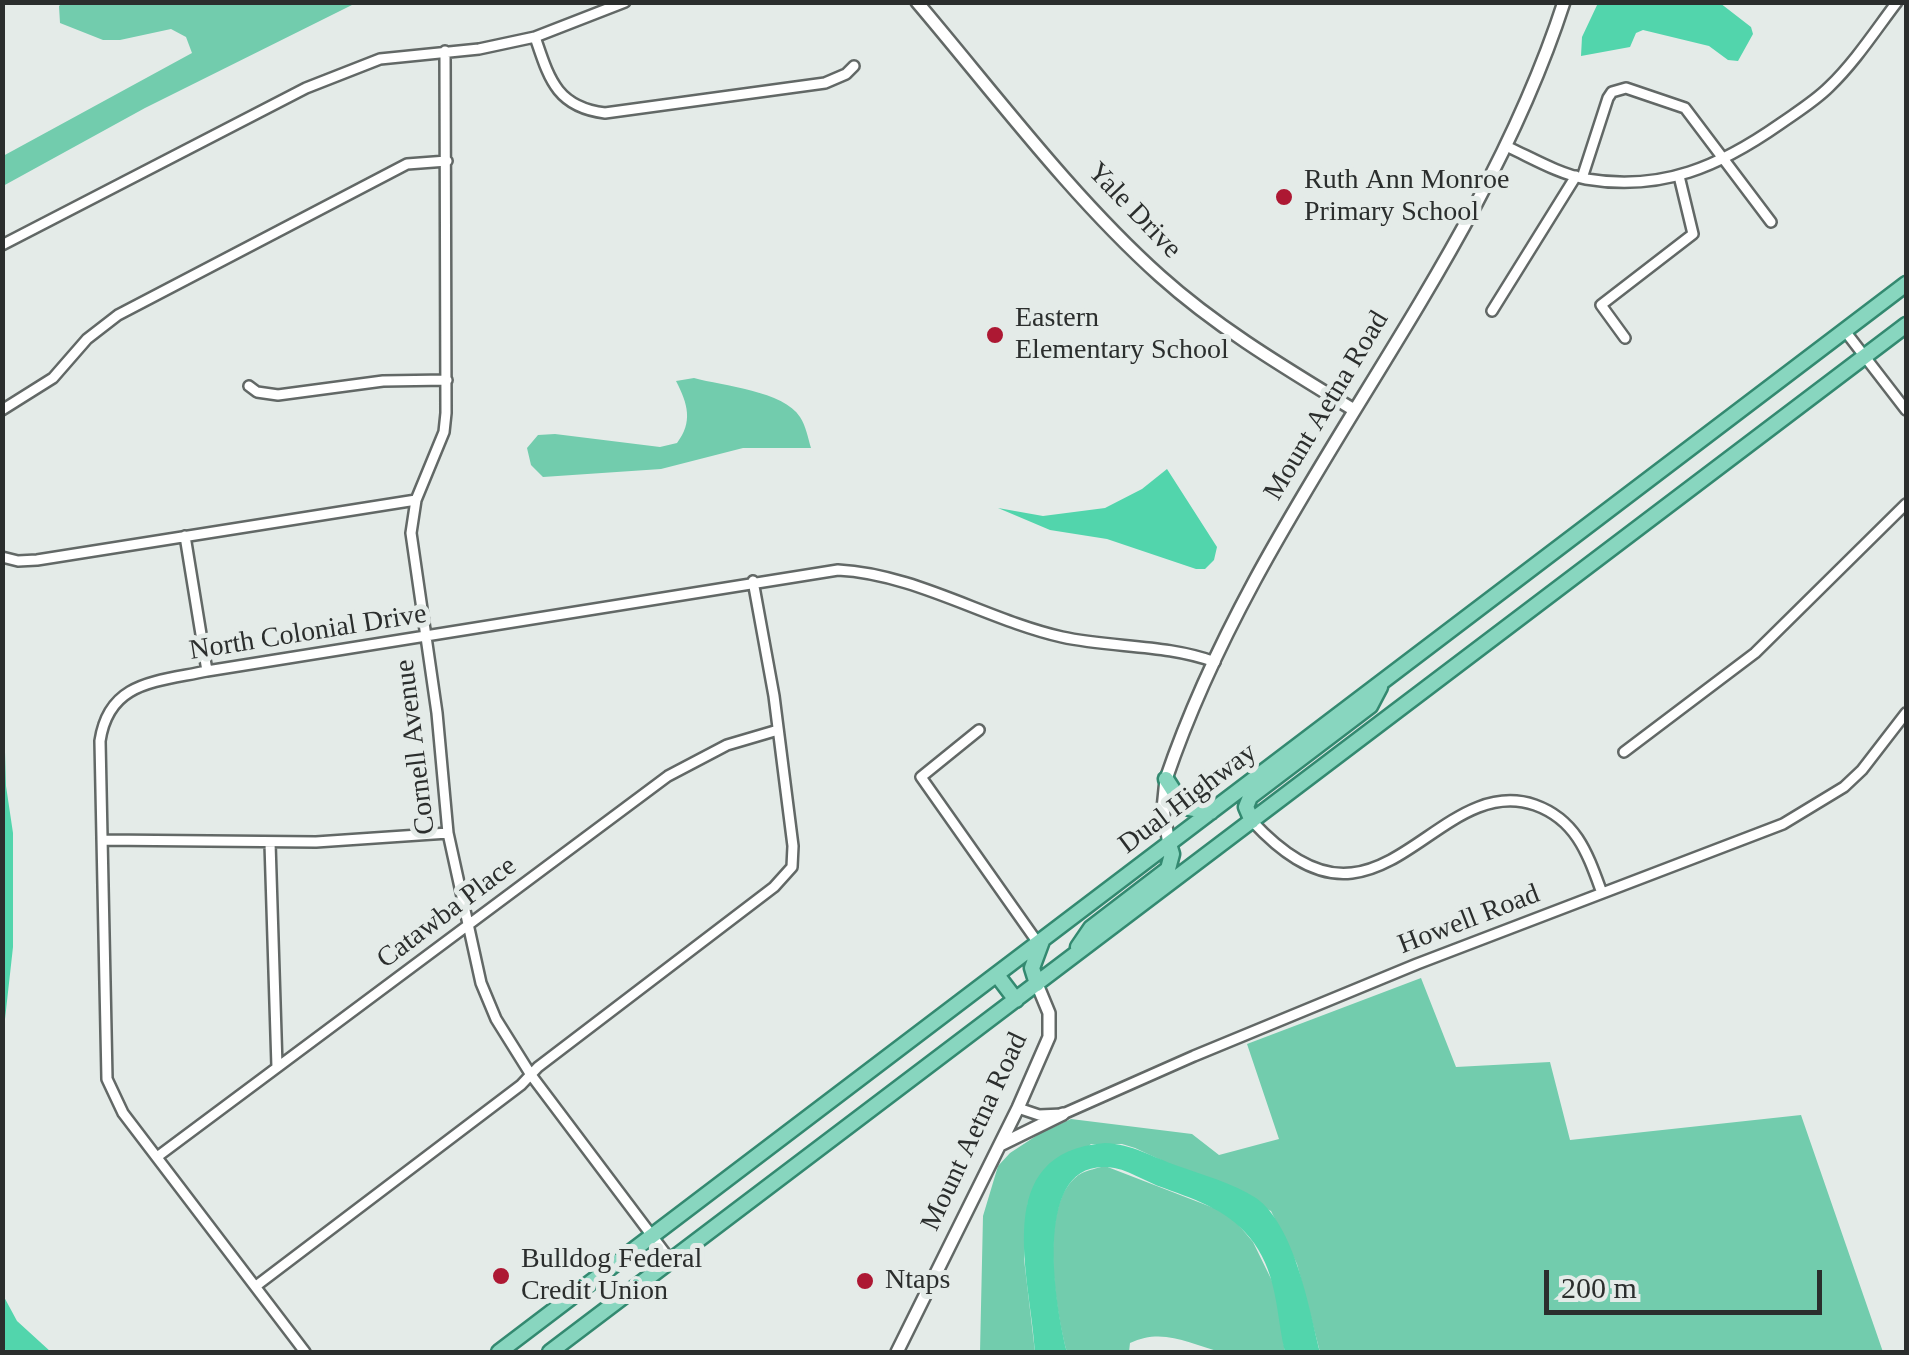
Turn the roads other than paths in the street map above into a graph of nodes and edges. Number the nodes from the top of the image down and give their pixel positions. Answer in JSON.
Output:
{"nodes":[{"id":1,"x":625,"y":2,"type":"edge"},
{"id":2,"x":918,"y":2,"type":"edge"},
{"id":3,"x":1564,"y":2,"type":"edge"},
{"id":4,"x":1897,"y":2,"type":"edge"},
{"id":5,"x":535,"y":36,"type":"junction"},
{"id":6,"x":445,"y":52,"type":"junction"},
{"id":7,"x":854,"y":66,"type":"dead end"},
{"id":8,"x":1508,"y":147,"type":"junction"},
{"id":9,"x":447,"y":160,"type":"junction"},
{"id":10,"x":1725,"y":160,"type":"junction"},
{"id":11,"x":1679,"y":176,"type":"junction"},
{"id":12,"x":1579,"y":177,"type":"junction"},
{"id":13,"x":1771,"y":222,"type":"dead end"},
{"id":14,"x":2,"y":245,"type":"edge"},
{"id":15,"x":1906,"y":284,"type":"edge"},
{"id":16,"x":1492,"y":311,"type":"dead end"},
{"id":17,"x":1906,"y":325,"type":"edge"},
{"id":18,"x":1845,"y":331,"type":"junction"},
{"id":19,"x":1625,"y":338,"type":"dead end"},
{"id":20,"x":1864,"y":357,"type":"junction"},
{"id":21,"x":447,"y":380,"type":"junction"},
{"id":22,"x":248,"y":386,"type":"dead end"},
{"id":23,"x":2,"y":410,"type":"edge"},
{"id":24,"x":1354,"y":410,"type":"junction"},
{"id":25,"x":1906,"y":410,"type":"edge"},
{"id":26,"x":416,"y":500,"type":"junction"},
{"id":27,"x":1906,"y":504,"type":"edge"},
{"id":28,"x":185,"y":536,"type":"junction"},
{"id":29,"x":2,"y":557,"type":"edge"},
{"id":30,"x":753,"y":582,"type":"junction"},
{"id":31,"x":426,"y":636,"type":"junction"},
{"id":32,"x":1215,"y":662,"type":"junction"},
{"id":33,"x":206,"y":672,"type":"junction"},
{"id":34,"x":1383,"y":682,"type":"junction"},
{"id":35,"x":1906,"y":713,"type":"edge"},
{"id":36,"x":778,"y":730,"type":"junction"},
{"id":37,"x":979,"y":730,"type":"dead end"},
{"id":38,"x":1624,"y":752,"type":"dead end"},
{"id":39,"x":1166,"y":779,"type":"junction"},
{"id":40,"x":1211,"y":812,"type":"junction"},
{"id":41,"x":1252,"y":821,"type":"junction"},
{"id":42,"x":448,"y":834,"type":"junction"},
{"id":43,"x":102,"y":840,"type":"junction"},
{"id":44,"x":270,"y":842,"type":"junction"},
{"id":45,"x":1169,"y":844,"type":"junction"},
{"id":46,"x":1602,"y":893,"type":"junction"},
{"id":47,"x":468,"y":925,"type":"junction"},
{"id":48,"x":1040,"y":942,"type":"junction"},
{"id":49,"x":1069,"y":960,"type":"junction"},
{"id":50,"x":997,"y":975,"type":"junction"},
{"id":51,"x":1036,"y":984,"type":"junction"},
{"id":52,"x":1016,"y":1000,"type":"junction"},
{"id":53,"x":277,"y":1067,"type":"junction"},
{"id":54,"x":531,"y":1075,"type":"junction"},
{"id":55,"x":1018,"y":1108,"type":"junction"},
{"id":56,"x":1063,"y":1114,"type":"junction"},
{"id":57,"x":1000,"y":1145,"type":"junction"},
{"id":58,"x":156,"y":1157,"type":"junction"},
{"id":59,"x":653,"y":1235,"type":"junction"},
{"id":60,"x":671,"y":1261,"type":"junction"},
{"id":61,"x":256,"y":1286,"type":"junction"},
{"id":62,"x":305,"y":1352,"type":"edge"},
{"id":63,"x":499,"y":1352,"type":"edge"},
{"id":64,"x":550,"y":1352,"type":"edge"},
{"id":65,"x":897,"y":1352,"type":"edge"}],
"edges":[{"from":1,"to":5,"type":"street"},
{"from":2,"to":24,"type":"street","name":"Yale Drive"},
{"from":3,"to":8,"type":"street","name":"Mount Aetna Road"},
{"from":4,"to":10,"type":"street"},
{"from":5,"to":6,"type":"street"},
{"from":5,"to":7,"type":"street"},
{"from":6,"to":9,"type":"street","name":"Cornell Avenue"},
{"from":6,"to":14,"type":"street"},
{"from":8,"to":12,"type":"street"},
{"from":8,"to":24,"type":"street","name":"Mount Aetna Road"},
{"from":9,"to":21,"type":"street","name":"Cornell Avenue"},
{"from":9,"to":23,"type":"street"},
{"from":10,"to":11,"type":"street"},
{"from":10,"to":12,"type":"street"},
{"from":10,"to":13,"type":"street"},
{"from":11,"to":12,"type":"street"},
{"from":11,"to":19,"type":"street"},
{"from":12,"to":16,"type":"street"},
{"from":15,"to":18,"type":"main road","name":"Dual Highway"},
{"from":17,"to":20,"type":"main road","name":"Dual Highway"},
{"from":18,"to":20,"type":"street"},
{"from":18,"to":34,"type":"main road","name":"Dual Highway"},
{"from":20,"to":25,"type":"street"},
{"from":20,"to":41,"type":"main road","name":"Dual Highway"},
{"from":21,"to":22,"type":"street"},
{"from":21,"to":26,"type":"street","name":"Cornell Avenue"},
{"from":24,"to":32,"type":"street","name":"Mount Aetna Road"},
{"from":26,"to":28,"type":"street"},
{"from":26,"to":31,"type":"street","name":"Cornell Avenue"},
{"from":27,"to":38,"type":"street"},
{"from":28,"to":29,"type":"street"},
{"from":28,"to":33,"type":"street"},
{"from":30,"to":31,"type":"street","name":"North Colonial Drive"},
{"from":30,"to":32,"type":"street","name":"North Colonial Drive"},
{"from":30,"to":36,"type":"street"},
{"from":31,"to":33,"type":"street","name":"North Colonial Drive"},
{"from":31,"to":42,"type":"street","name":"Cornell Avenue"},
{"from":32,"to":39,"type":"street","name":"Mount Aetna Road"},
{"from":33,"to":43,"type":"street","name":"North Colonial Drive"},
{"from":34,"to":40,"type":"main road","name":"Dual Highway"},
{"from":34,"to":41,"type":"main road"},
{"from":35,"to":46,"type":"street","name":"Howell Road"},
{"from":36,"to":47,"type":"street","name":"Catawba Place"},
{"from":36,"to":54,"type":"street"},
{"from":37,"to":48,"type":"street"},
{"from":39,"to":40,"type":"main road"},
{"from":39,"to":45,"type":"street","name":"Mount Aetna Road"},
{"from":40,"to":45,"type":"main road","name":"Dual Highway"},
{"from":41,"to":46,"type":"street"},
{"from":41,"to":49,"type":"main road","name":"Dual Highway"},
{"from":42,"to":44,"type":"street"},
{"from":42,"to":47,"type":"street","name":"Cornell Avenue"},
{"from":43,"to":44,"type":"street"},
{"from":43,"to":58,"type":"street","name":"North Colonial Drive"},
{"from":44,"to":53,"type":"street"},
{"from":45,"to":48,"type":"main road","name":"Dual Highway"},
{"from":45,"to":49,"type":"main road"},
{"from":46,"to":56,"type":"street","name":"Howell Road"},
{"from":47,"to":53,"type":"street","name":"Catawba Place"},
{"from":47,"to":54,"type":"street","name":"Cornell Avenue"},
{"from":48,"to":50,"type":"main road","name":"Dual Highway"},
{"from":48,"to":51,"type":"main road"},
{"from":49,"to":51,"type":"main road","name":"Dual Highway"},
{"from":50,"to":52,"type":"main road"},
{"from":50,"to":59,"type":"main road","name":"Dual Highway"},
{"from":51,"to":52,"type":"main road","name":"Dual Highway"},
{"from":51,"to":55,"type":"street","name":"Mount Aetna Road"},
{"from":52,"to":60,"type":"main road","name":"Dual Highway"},
{"from":53,"to":58,"type":"street","name":"Catawba Place"},
{"from":54,"to":59,"type":"street","name":"Cornell Avenue"},
{"from":54,"to":61,"type":"street"},
{"from":55,"to":56,"type":"street"},
{"from":55,"to":57,"type":"street","name":"Mount Aetna Road"},
{"from":56,"to":57,"type":"street"},
{"from":57,"to":65,"type":"street","name":"Mount Aetna Road"},
{"from":58,"to":61,"type":"street","name":"North Colonial Drive"},
{"from":59,"to":60,"type":"street","name":"Cornell Avenue"},
{"from":59,"to":63,"type":"main road","name":"Dual Highway"},
{"from":60,"to":64,"type":"main road","name":"Dual Highway"},
{"from":61,"to":62,"type":"street","name":"North Colonial Drive"}]}
